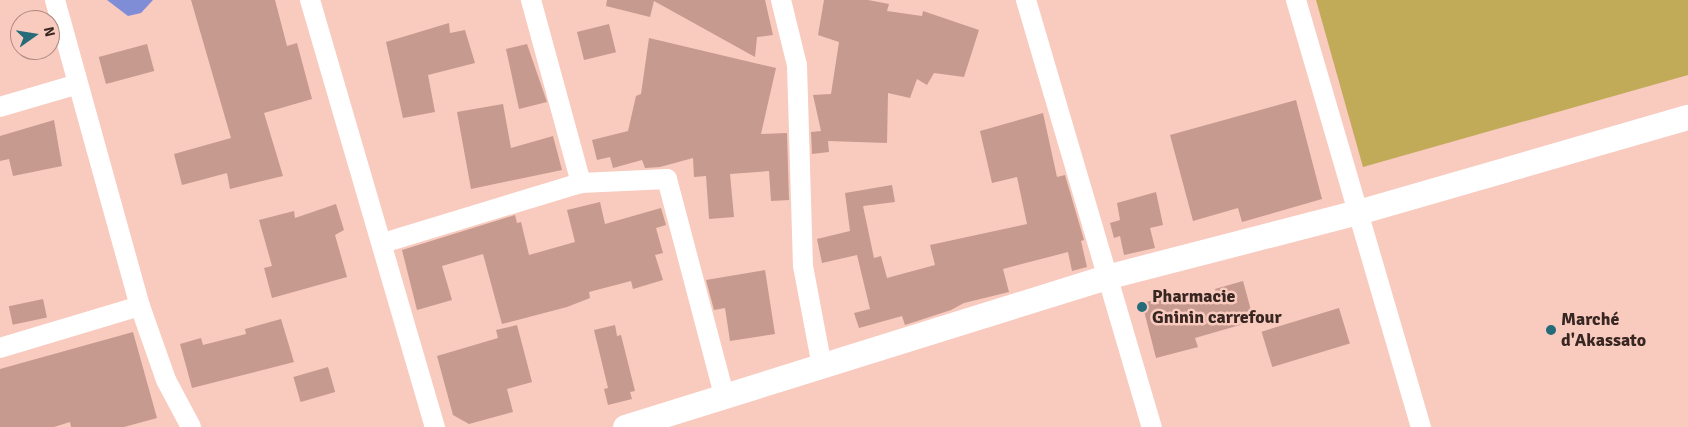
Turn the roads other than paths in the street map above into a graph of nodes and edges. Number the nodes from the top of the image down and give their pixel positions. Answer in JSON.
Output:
{"nodes":[{"id":1,"x":55,"y":0,"type":"edge"},
{"id":2,"x":310,"y":0,"type":"edge"},
{"id":3,"x":531,"y":0,"type":"edge"},
{"id":4,"x":781,"y":0,"type":"edge"},
{"id":5,"x":1026,"y":0,"type":"edge"},
{"id":6,"x":1296,"y":0,"type":"edge"},
{"id":7,"x":78,"y":84,"type":"junction"},
{"id":8,"x":0,"y":107,"type":"edge"},
{"id":9,"x":1688,"y":117,"type":"edge"},
{"id":10,"x":581,"y":183,"type":"junction"},
{"id":11,"x":1358,"y":212,"type":"junction"},
{"id":12,"x":383,"y":243,"type":"junction"},
{"id":13,"x":1106,"y":277,"type":"junction"},
{"id":14,"x":140,"y":306,"type":"junction"},
{"id":15,"x":0,"y":348,"type":"edge"},
{"id":16,"x":822,"y":367,"type":"junction"},
{"id":17,"x":724,"y":396,"type":"junction"},
{"id":18,"x":191,"y":427,"type":"edge"},
{"id":19,"x":435,"y":427,"type":"edge"},
{"id":20,"x":625,"y":427,"type":"edge"},
{"id":21,"x":1152,"y":427,"type":"edge"},
{"id":22,"x":1421,"y":427,"type":"edge"}],
"edges":[{"from":1,"to":7,"type":"street"},
{"from":2,"to":12,"type":"street"},
{"from":3,"to":10,"type":"street"},
{"from":4,"to":16,"type":"street"},
{"from":5,"to":13,"type":"street"},
{"from":6,"to":11,"type":"street"},
{"from":7,"to":8,"type":"street"},
{"from":7,"to":14,"type":"street"},
{"from":9,"to":11,"type":"street"},
{"from":10,"to":12,"type":"street"},
{"from":10,"to":17,"type":"street"},
{"from":11,"to":13,"type":"street"},
{"from":11,"to":22,"type":"street"},
{"from":12,"to":19,"type":"street"},
{"from":13,"to":16,"type":"street"},
{"from":13,"to":21,"type":"street"},
{"from":14,"to":15,"type":"street"},
{"from":14,"to":18,"type":"street"},
{"from":16,"to":17,"type":"street"},
{"from":17,"to":20,"type":"street"}]}
